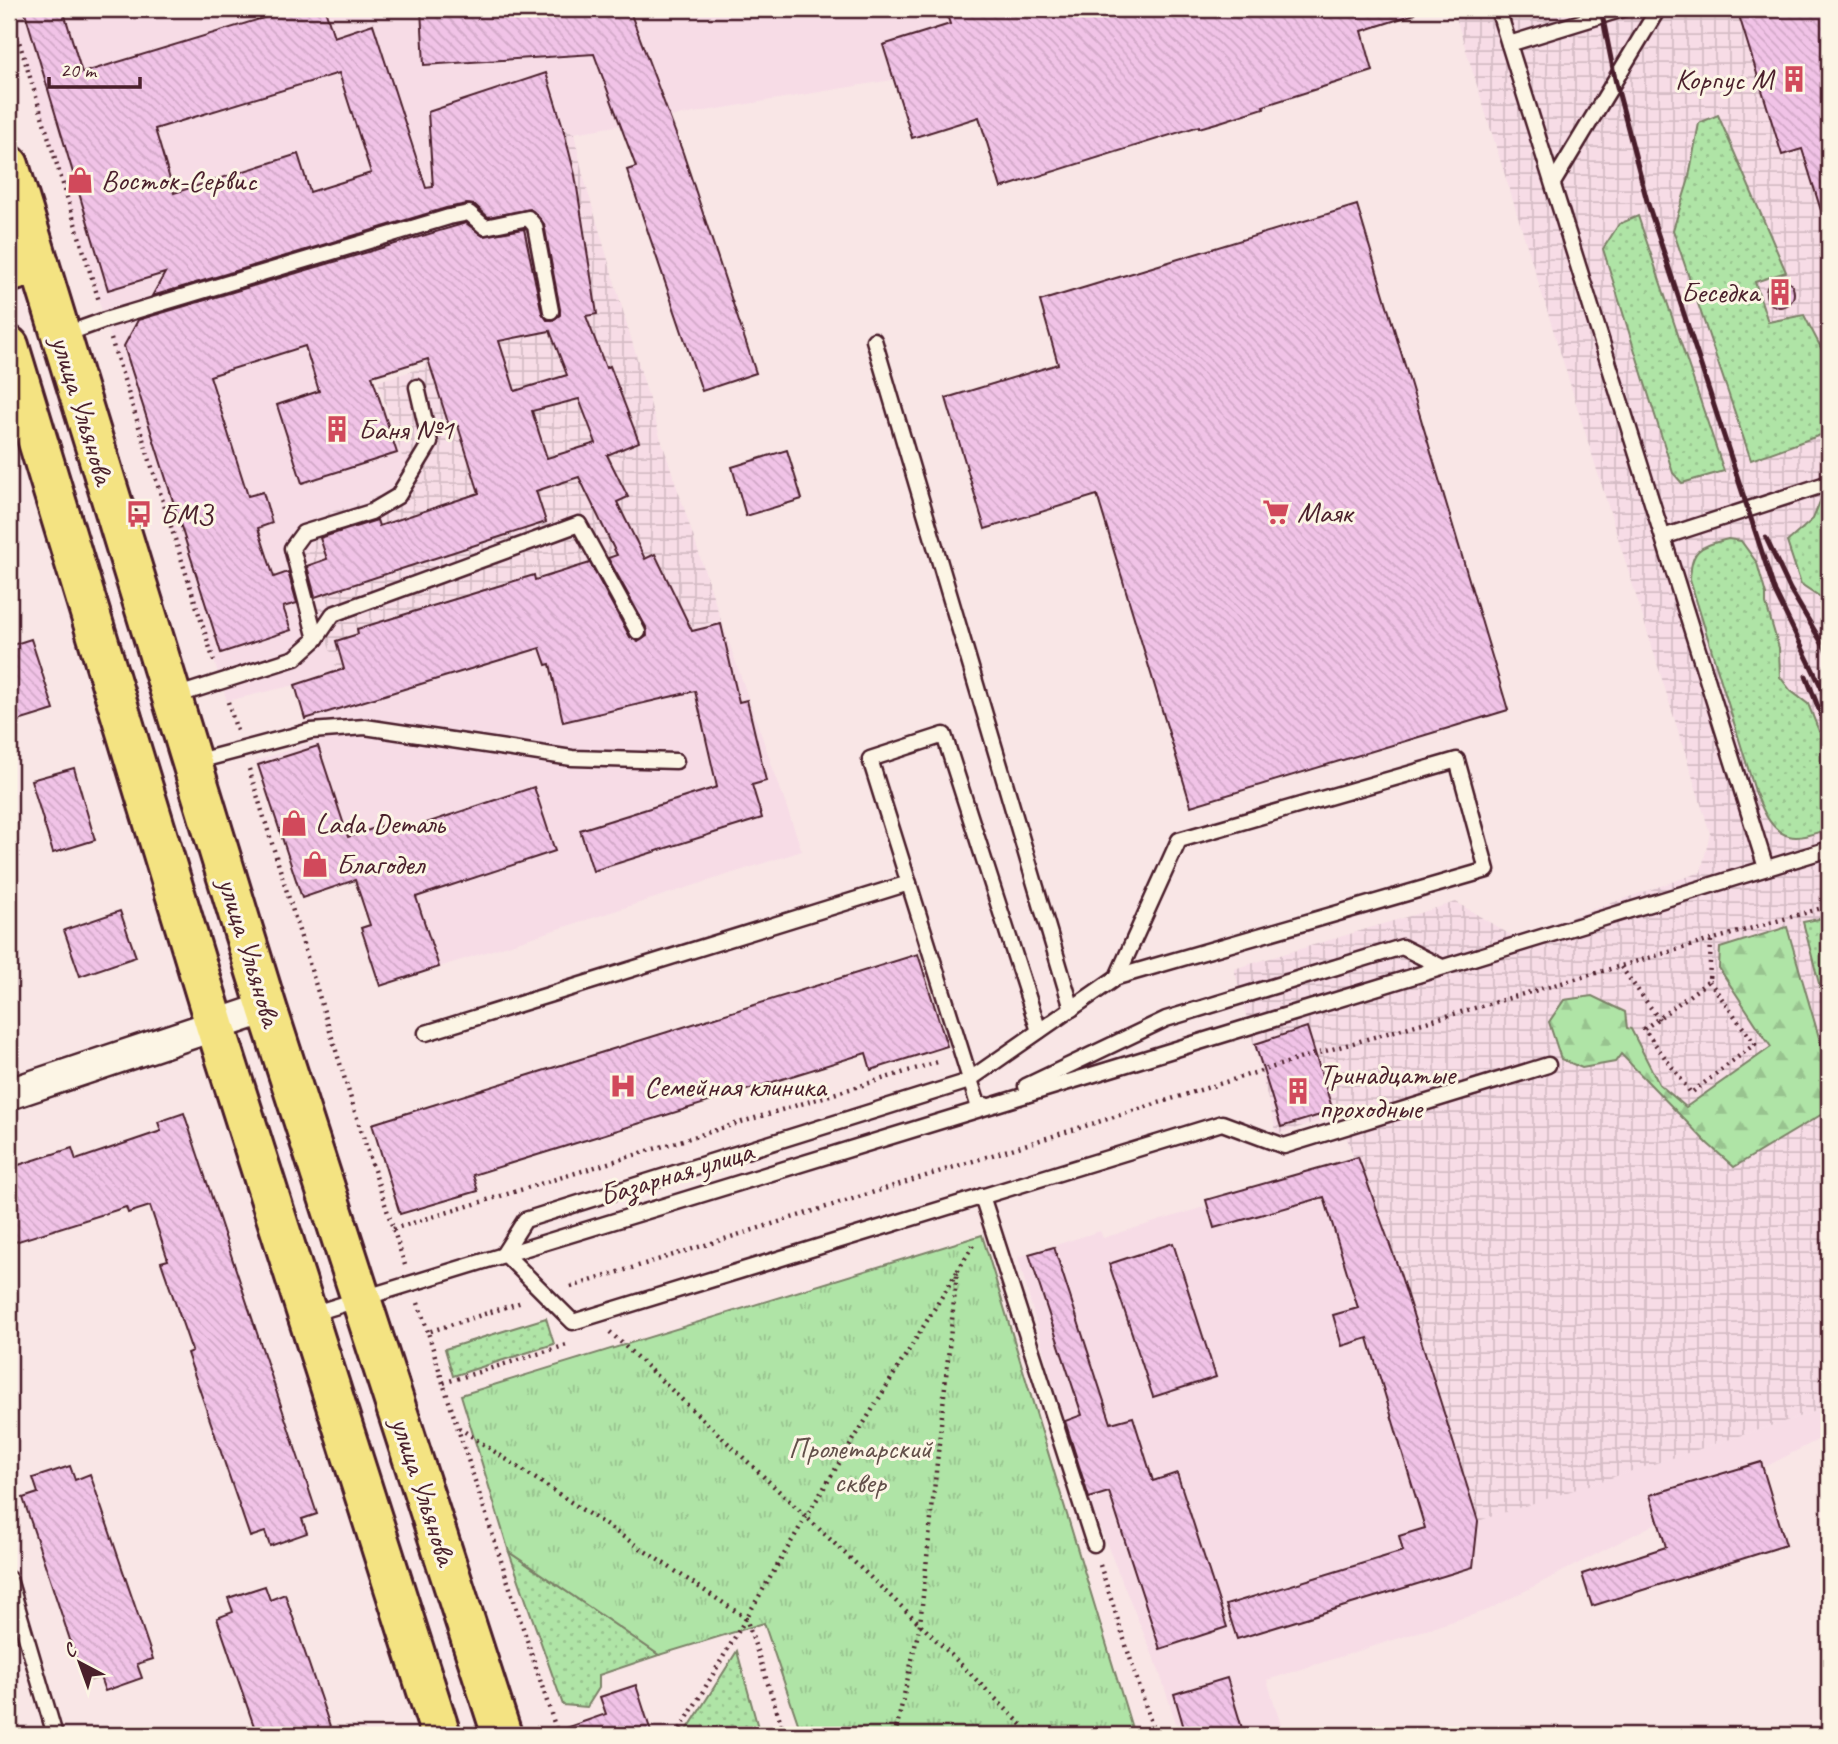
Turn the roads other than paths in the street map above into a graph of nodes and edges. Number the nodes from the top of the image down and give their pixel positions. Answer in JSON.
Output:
{"nodes":[{"id":1,"x":1498,"y":9,"type":"edge"},
{"id":2,"x":1623,"y":9,"type":"edge"},
{"id":3,"x":1658,"y":9,"type":"edge"},
{"id":4,"x":1509,"y":44,"type":"junction"},
{"id":5,"x":9,"y":165,"type":"edge"},
{"id":6,"x":1553,"y":183,"type":"junction"},
{"id":7,"x":24,"y":268,"type":"edge"},
{"id":8,"x":551,"y":311,"type":"dead end"},
{"id":9,"x":61,"y":335,"type":"junction"},
{"id":10,"x":874,"y":340,"type":"dead end"},
{"id":11,"x":9,"y":346,"type":"edge"},
{"id":12,"x":417,"y":387,"type":"dead end"},
{"id":13,"x":1829,"y":483,"type":"edge"},
{"id":14,"x":1663,"y":537,"type":"junction"},
{"id":15,"x":638,"y":632,"type":"dead end"},
{"id":16,"x":316,"y":639,"type":"junction"},
{"id":17,"x":171,"y":697,"type":"junction"},
{"id":18,"x":676,"y":761,"type":"dead end"},
{"id":19,"x":192,"y":763,"type":"junction"},
{"id":20,"x":1829,"y":849,"type":"edge"},
{"id":21,"x":1766,"y":868,"type":"junction"},
{"id":22,"x":909,"y":883,"type":"junction"},
{"id":23,"x":1442,"y":967,"type":"junction"},
{"id":24,"x":1116,"y":977,"type":"junction"},
{"id":25,"x":267,"y":1008,"type":"junction"},
{"id":26,"x":1072,"y":1009,"type":"junction"},
{"id":27,"x":215,"y":1025,"type":"junction"},
{"id":28,"x":1039,"y":1031,"type":"junction"},
{"id":29,"x":426,"y":1034,"type":"dead end"},
{"id":30,"x":1548,"y":1065,"type":"dead end"},
{"id":31,"x":970,"y":1079,"type":"junction"},
{"id":32,"x":9,"y":1094,"type":"edge"},
{"id":33,"x":979,"y":1108,"type":"junction"},
{"id":34,"x":982,"y":1196,"type":"junction"},
{"id":35,"x":504,"y":1253,"type":"junction"},
{"id":36,"x":362,"y":1298,"type":"junction"},
{"id":37,"x":307,"y":1315,"type":"junction"},
{"id":38,"x":1094,"y":1544,"type":"road end"},
{"id":39,"x":9,"y":1579,"type":"edge"},
{"id":40,"x":55,"y":1735,"type":"edge"},
{"id":41,"x":441,"y":1735,"type":"edge"},
{"id":42,"x":502,"y":1735,"type":"edge"}],
"edges":[{"from":1,"to":4,"type":"lane"},
{"from":2,"to":4,"type":"lane"},
{"from":3,"to":6,"type":"lane"},
{"from":4,"to":6,"type":"lane"},
{"from":5,"to":7,"type":"main road","name":"улица Ульянова"},
{"from":6,"to":14,"type":"lane"},
{"from":7,"to":9,"type":"main road","name":"улица Ульянова"},
{"from":8,"to":9,"type":"lane"},
{"from":9,"to":17,"type":"main road","name":"улица Ульянова"},
{"from":10,"to":26,"type":"lane"},
{"from":11,"to":27,"type":"main road","name":"улица Ульянова"},
{"from":12,"to":16,"type":"lane"},
{"from":13,"to":14,"type":"lane"},
{"from":14,"to":21,"type":"lane"},
{"from":15,"to":16,"type":"lane"},
{"from":16,"to":17,"type":"lane"},
{"from":17,"to":19,"type":"main road","name":"улица Ульянова"},
{"from":18,"to":19,"type":"lane"},
{"from":19,"to":25,"type":"main road","name":"улица Ульянова"},
{"from":20,"to":21,"type":"lane","name":"Базарная улица"},
{"from":21,"to":23,"type":"lane","name":"Базарная улица"},
{"from":22,"to":28,"type":"lane"},
{"from":22,"to":29,"type":"lane"},
{"from":22,"to":31,"type":"lane"},
{"from":23,"to":33,"type":"lane","name":"Базарная улица"},
{"from":23,"to":33,"type":"lane"},
{"from":24,"to":24,"type":"lane"},
{"from":24,"to":26,"type":"lane"},
{"from":25,"to":27,"type":"street"},
{"from":25,"to":36,"type":"main road","name":"улица Ульянова"},
{"from":26,"to":28,"type":"lane"},
{"from":27,"to":32,"type":"street"},
{"from":27,"to":37,"type":"main road","name":"улица Ульянова"},
{"from":28,"to":31,"type":"lane"},
{"from":30,"to":34,"type":"lane"},
{"from":31,"to":33,"type":"lane"},
{"from":31,"to":35,"type":"lane"},
{"from":33,"to":35,"type":"lane","name":"Базарная улица"},
{"from":34,"to":35,"type":"lane"},
{"from":34,"to":38,"type":"lane"},
{"from":35,"to":36,"type":"lane","name":"Базарная улица"},
{"from":36,"to":37,"type":"lane","name":"Базарная улица"},
{"from":36,"to":42,"type":"main road","name":"улица Ульянова"},
{"from":37,"to":41,"type":"main road","name":"улица Ульянова"},
{"from":39,"to":40,"type":"lane"}]}
